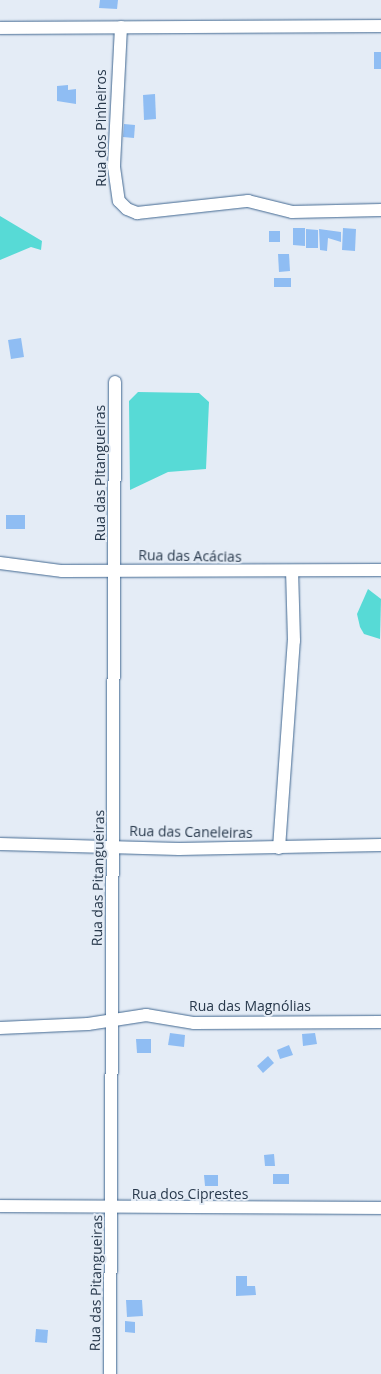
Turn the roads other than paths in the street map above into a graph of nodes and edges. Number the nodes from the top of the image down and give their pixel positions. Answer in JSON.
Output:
{"nodes":[{"id":1,"x":381,"y":26,"type":"edge"},
{"id":2,"x":121,"y":27,"type":"junction"},
{"id":3,"x":0,"y":28,"type":"edge"},
{"id":4,"x":381,"y":210,"type":"edge"},
{"id":5,"x":115,"y":382,"type":"dead end"},
{"id":6,"x":0,"y":563,"type":"edge"},
{"id":7,"x":115,"y":569,"type":"junction"},
{"id":8,"x":381,"y":570,"type":"edge"},
{"id":9,"x":292,"y":571,"type":"junction"},
{"id":10,"x":0,"y":844,"type":"edge"},
{"id":11,"x":381,"y":845,"type":"edge"},
{"id":12,"x":115,"y":846,"type":"junction"},
{"id":13,"x":280,"y":848,"type":"junction"},
{"id":14,"x":110,"y":1020,"type":"junction"},
{"id":15,"x":381,"y":1022,"type":"edge"},
{"id":16,"x":0,"y":1028,"type":"edge"},
{"id":17,"x":0,"y":1206,"type":"edge"},
{"id":18,"x":381,"y":1208,"type":"edge"},
{"id":19,"x":112,"y":1209,"type":"junction"},
{"id":20,"x":110,"y":1374,"type":"edge"}],
"edges":[{"from":1,"to":2,"type":"street"},
{"from":2,"to":3,"type":"street"},
{"from":2,"to":4,"type":"street","name":"Rua dos Pinheiros"},
{"from":5,"to":7,"type":"street","name":"Rua das Pitangueiras"},
{"from":6,"to":7,"type":"street","name":"Rua das Acácias"},
{"from":7,"to":9,"type":"street","name":"Rua das Acácias"},
{"from":7,"to":12,"type":"street","name":"Rua das Pitangueiras"},
{"from":8,"to":9,"type":"street","name":"Rua das Acácias"},
{"from":9,"to":13,"type":"street"},
{"from":10,"to":12,"type":"street","name":"Rua das Caneleiras"},
{"from":11,"to":13,"type":"street","name":"Rua das Caneleiras"},
{"from":12,"to":13,"type":"street","name":"Rua das Caneleiras"},
{"from":12,"to":14,"type":"street","name":"Rua das Pitangueiras"},
{"from":14,"to":15,"type":"street","name":"Rua das Magnólias"},
{"from":14,"to":16,"type":"street","name":"Rua das Magnólias"},
{"from":14,"to":19,"type":"street","name":"Rua das Pitangueiras"},
{"from":17,"to":19,"type":"street","name":"Rua dos Ciprestes"},
{"from":18,"to":19,"type":"street","name":"Rua dos Ciprestes"},
{"from":19,"to":20,"type":"street","name":"Rua das Pitangueiras"}]}
